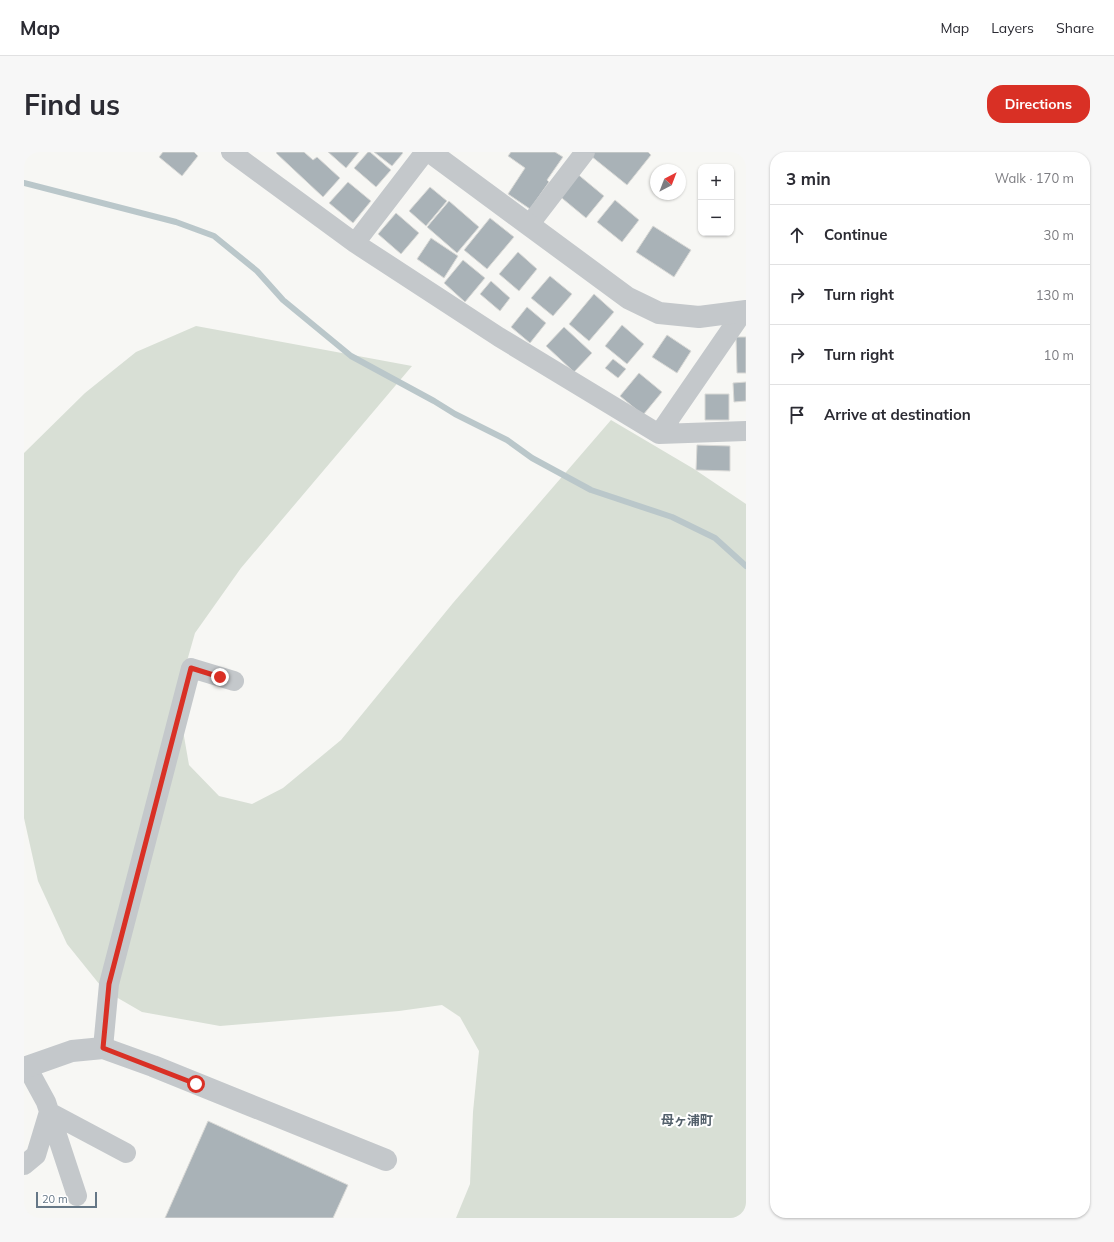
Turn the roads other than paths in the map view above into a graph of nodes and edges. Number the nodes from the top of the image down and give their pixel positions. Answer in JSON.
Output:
{"nodes":[{"id":1,"x":231,"y":152,"type":"edge"},
{"id":2,"x":425,"y":152,"type":"edge"},
{"id":3,"x":430,"y":152,"type":"edge"},
{"id":4,"x":585,"y":152,"type":"edge"},
{"id":5,"x":529,"y":225,"type":"junction"},
{"id":6,"x":355,"y":243,"type":"junction"},
{"id":7,"x":745,"y":311,"type":"edge"},
{"id":8,"x":746,"y":431,"type":"edge"},
{"id":9,"x":658,"y":434,"type":"junction"},
{"id":10,"x":234,"y":682,"type":"dead end"},
{"id":11,"x":103,"y":1048,"type":"junction"},
{"id":12,"x":26,"y":1068,"type":"edge"},
{"id":13,"x":49,"y":1112,"type":"junction"},
{"id":14,"x":126,"y":1153,"type":"dead end"},
{"id":15,"x":386,"y":1160,"type":"dead end"},
{"id":16,"x":24,"y":1165,"type":"edge"},
{"id":17,"x":77,"y":1196,"type":"dead end"}],
"edges":[{"from":1,"to":6,"type":"street"},
{"from":2,"to":6,"type":"street"},
{"from":3,"to":5,"type":"street"},
{"from":4,"to":5,"type":"street"},
{"from":5,"to":7,"type":"street"},
{"from":6,"to":9,"type":"street"},
{"from":7,"to":9,"type":"street"},
{"from":8,"to":9,"type":"street"},
{"from":10,"to":11,"type":"street"},
{"from":11,"to":12,"type":"street"},
{"from":11,"to":15,"type":"street"},
{"from":12,"to":13,"type":"street"},
{"from":13,"to":14,"type":"street"},
{"from":13,"to":16,"type":"street"},
{"from":13,"to":17,"type":"street"}]}
